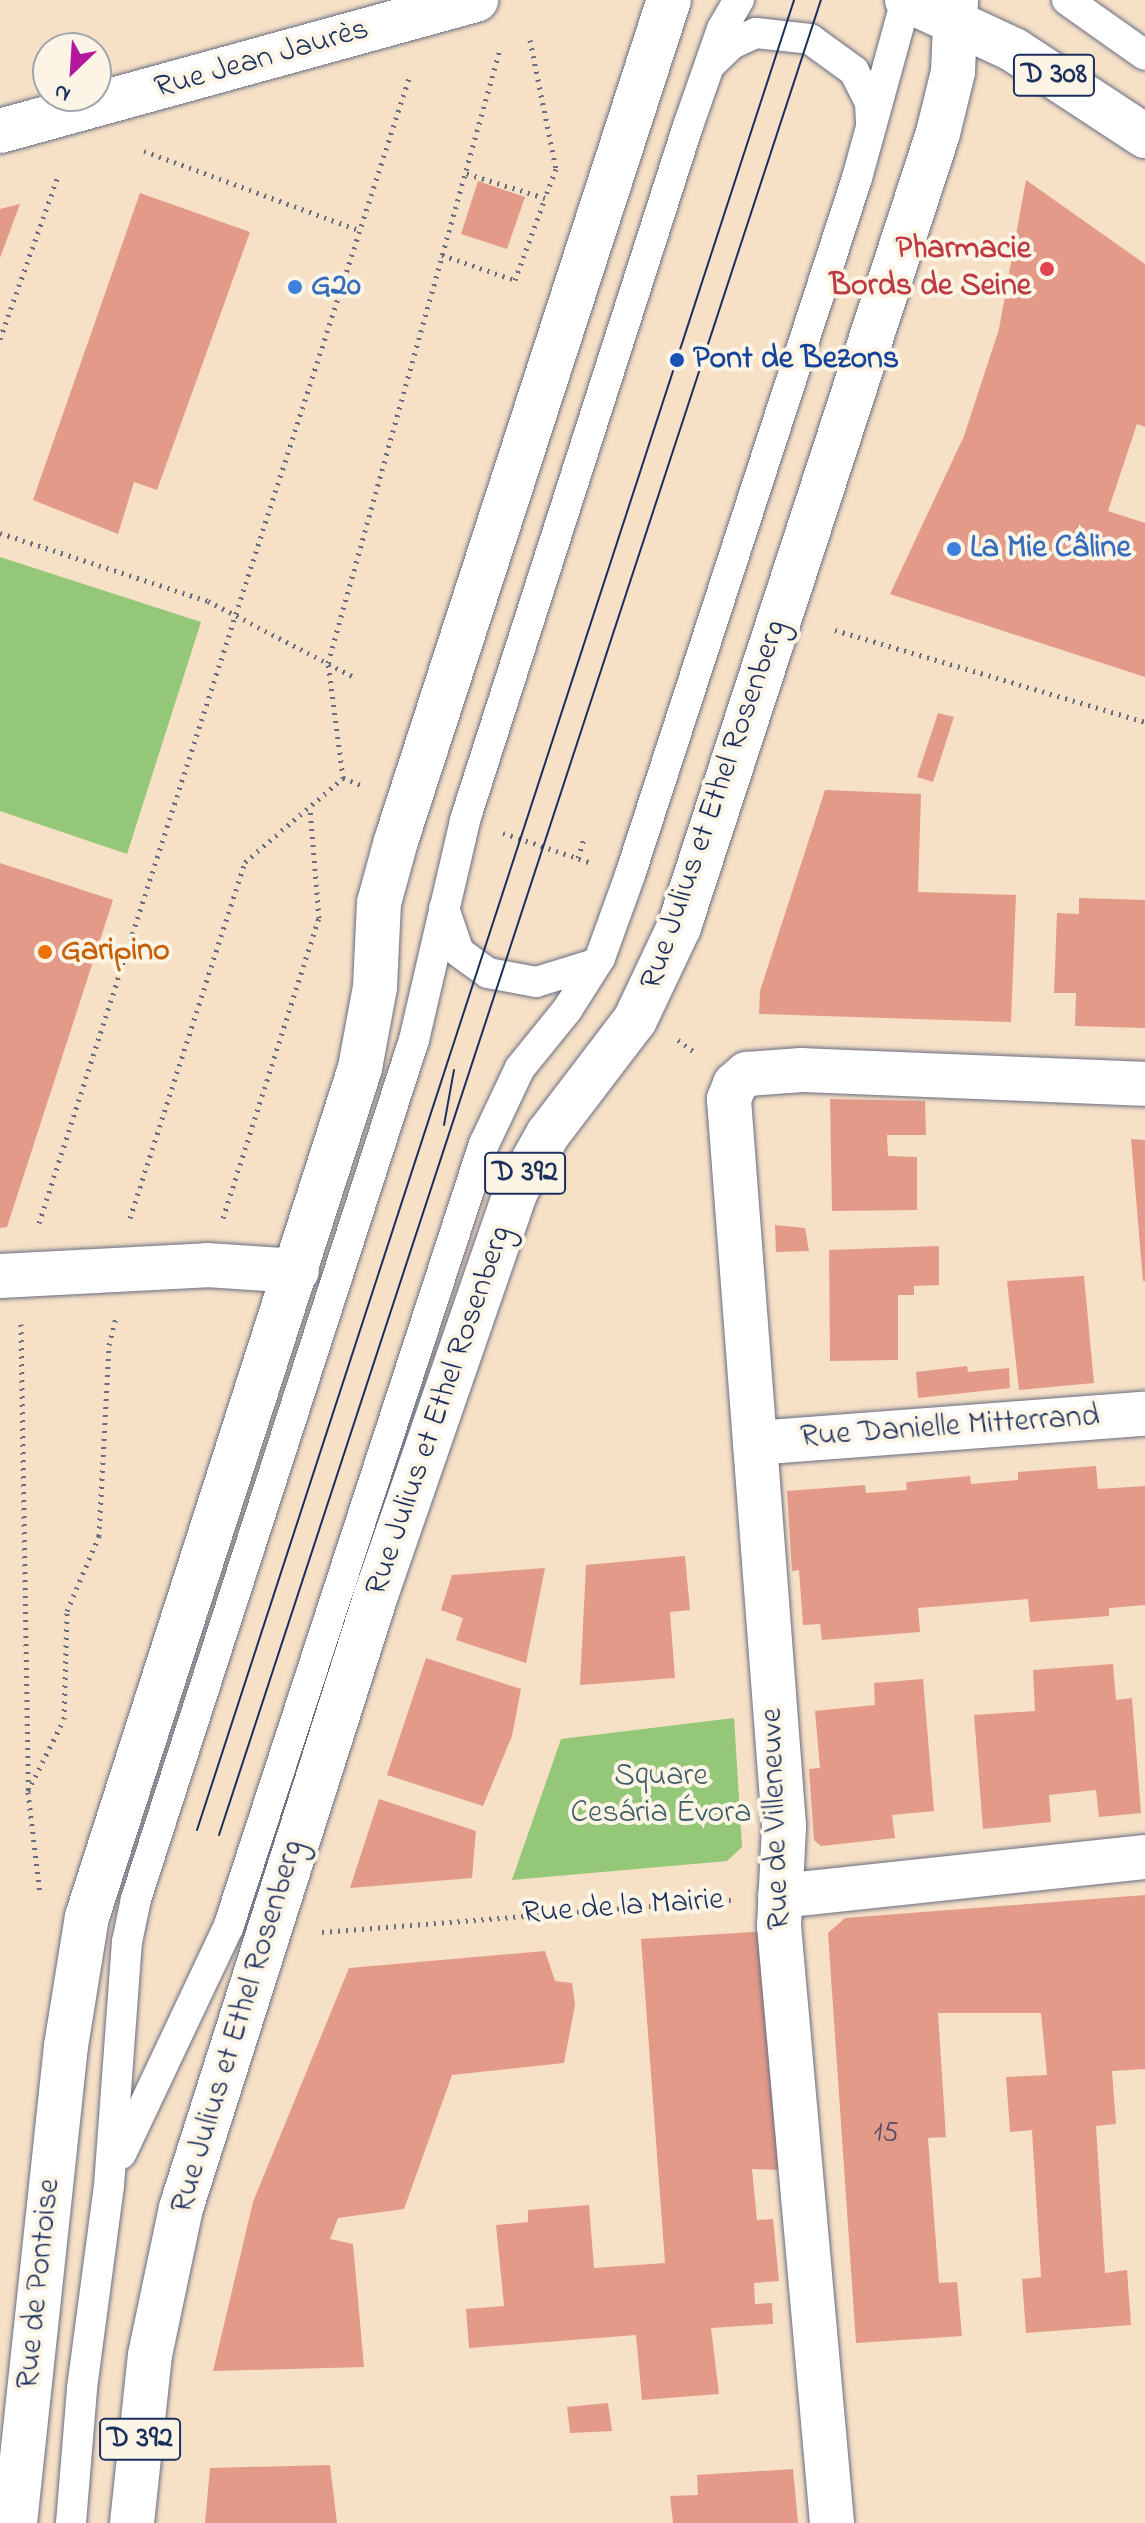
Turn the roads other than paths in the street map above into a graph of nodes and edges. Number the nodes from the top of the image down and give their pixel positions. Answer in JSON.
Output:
{"nodes":[{"id":1,"x":476,"y":0,"type":"edge"},
{"id":2,"x":669,"y":0,"type":"edge"},
{"id":3,"x":739,"y":0,"type":"edge"},
{"id":4,"x":907,"y":0,"type":"edge"},
{"id":5,"x":1067,"y":0,"type":"edge"},
{"id":6,"x":957,"y":11,"type":"edge"},
{"id":7,"x":1145,"y":55,"type":"edge"},
{"id":8,"x":709,"y":66,"type":"junction"},
{"id":9,"x":871,"y":124,"type":"junction"},
{"id":10,"x":0,"y":131,"type":"edge"},
{"id":11,"x":1145,"y":136,"type":"edge"},
{"id":12,"x":444,"y":906,"type":"junction"},
{"id":13,"x":595,"y":964,"type":"junction"},
{"id":14,"x":1145,"y":1084,"type":"edge"},
{"id":15,"x":297,"y":1271,"type":"junction"},
{"id":16,"x":0,"y":1276,"type":"edge"},
{"id":17,"x":1145,"y":1414,"type":"edge"},
{"id":18,"x":755,"y":1443,"type":"junction"},
{"id":19,"x":1145,"y":1857,"type":"edge"},
{"id":20,"x":780,"y":1896,"type":"junction"},
{"id":21,"x":109,"y":2186,"type":"junction"},
{"id":22,"x":15,"y":2523,"type":"edge"},
{"id":23,"x":71,"y":2523,"type":"edge"},
{"id":24,"x":132,"y":2523,"type":"edge"},
{"id":25,"x":832,"y":2523,"type":"edge"}],
"edges":[{"from":1,"to":10,"type":"main road","name":"Rue Jean Jaurès"},
{"from":2,"to":15,"type":"main road"},
{"from":3,"to":8,"type":"lane"},
{"from":4,"to":6,"type":"main road","number":"D 308"},
{"from":4,"to":9,"type":"lane"},
{"from":5,"to":7,"type":"lane"},
{"from":6,"to":11,"type":"main road","number":"D 308"},
{"from":6,"to":24,"type":"main road","name":"Rue Julius et Ethel Rosenberg","number":"D 392"},
{"from":8,"to":9,"type":"lane"},
{"from":8,"to":12,"type":"lane"},
{"from":9,"to":13,"type":"lane"},
{"from":12,"to":13,"type":"lane"},
{"from":12,"to":21,"type":"lane"},
{"from":13,"to":21,"type":"lane"},
{"from":14,"to":18,"type":"main road","name":"Rue de Villeneuve"},
{"from":15,"to":16,"type":"main road"},
{"from":15,"to":22,"type":"main road","name":"Rue de Pontoise"},
{"from":17,"to":18,"type":"main road","name":"Rue Danielle Mitterrand"},
{"from":18,"to":20,"type":"main road","name":"Rue de Villeneuve"},
{"from":19,"to":20,"type":"main road"},
{"from":20,"to":25,"type":"main road","name":"Rue de Villeneuve"},
{"from":21,"to":23,"type":"lane"}]}
